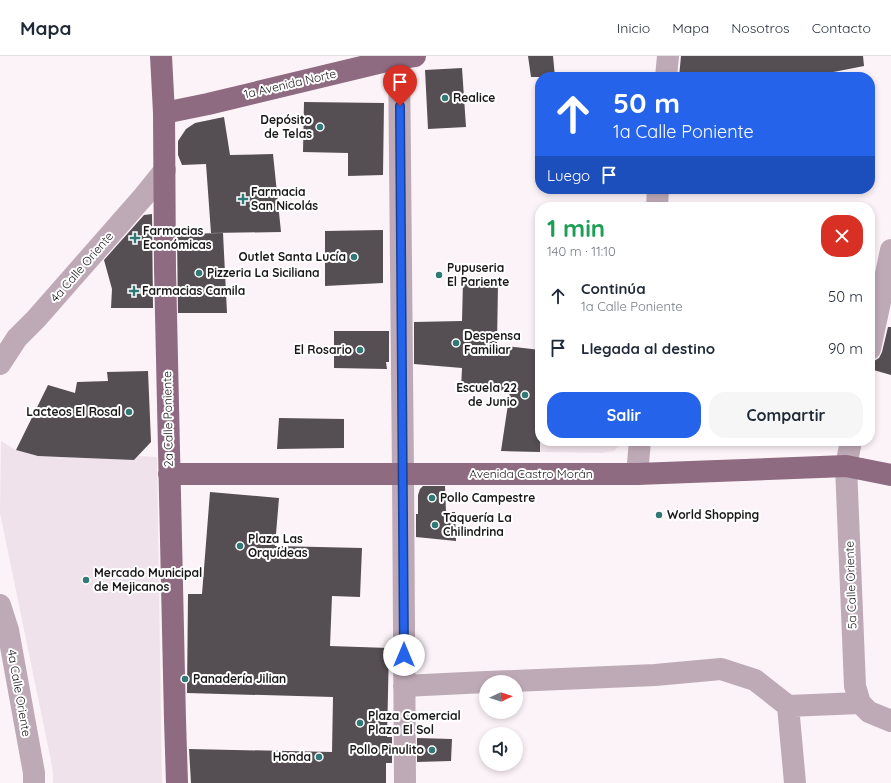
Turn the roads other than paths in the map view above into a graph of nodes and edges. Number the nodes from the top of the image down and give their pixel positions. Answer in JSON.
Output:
{"nodes":[{"id":1,"x":161,"y":56,"type":"edge"},
{"id":2,"x":668,"y":56,"type":"edge"},
{"id":3,"x":404,"y":57,"type":"edge"},
{"id":4,"x":666,"y":72,"type":"edge"},
{"id":5,"x":164,"y":113,"type":"junction"},
{"id":6,"x":165,"y":170,"type":"junction"},
{"id":7,"x":891,"y":250,"type":"edge"},
{"id":8,"x":875,"y":326,"type":"edge"},
{"id":9,"x":0,"y":364,"type":"edge"},
{"id":10,"x":640,"y":446,"type":"edge"},
{"id":11,"x":850,"y":446,"type":"edge"},
{"id":12,"x":846,"y":466,"type":"junction"},
{"id":13,"x":169,"y":474,"type":"junction"},
{"id":14,"x":403,"y":474,"type":"junction"},
{"id":15,"x":637,"y":474,"type":"junction"},
{"id":16,"x":891,"y":475,"type":"edge"},
{"id":17,"x":0,"y":604,"type":"edge"},
{"id":18,"x":523,"y":680,"type":"edge"},
{"id":19,"x":479,"y":682,"type":"edge"},
{"id":20,"x":404,"y":686,"type":"junction"},
{"id":21,"x":860,"y":703,"type":"junction"},
{"id":22,"x":788,"y":706,"type":"junction"},
{"id":23,"x":891,"y":721,"type":"edge"},
{"id":24,"x":34,"y":783,"type":"edge"},
{"id":25,"x":177,"y":783,"type":"edge"},
{"id":26,"x":404,"y":783,"type":"edge"},
{"id":27,"x":795,"y":783,"type":"edge"}],
"edges":[{"from":1,"to":5,"type":"main road","name":"2a Calle Poniente"},
{"from":2,"to":4,"type":"street"},
{"from":3,"to":5,"type":"main road","name":"1a Avenida Norte"},
{"from":3,"to":14,"type":"street"},
{"from":5,"to":6,"type":"main road","name":"2a Calle Poniente"},
{"from":6,"to":9,"type":"street","name":"4a Calle Oriente"},
{"from":6,"to":13,"type":"main road","name":"2a Calle Poniente"},
{"from":7,"to":8,"type":"street"},
{"from":10,"to":15,"type":"street"},
{"from":11,"to":12,"type":"street","name":"5a Calle Oriente"},
{"from":12,"to":15,"type":"main road","name":"Avenida Castro Morán"},
{"from":12,"to":16,"type":"main road","name":"Avenida Castro Morán"},
{"from":12,"to":21,"type":"street","name":"5a Calle Oriente"},
{"from":13,"to":14,"type":"main road","name":"Avenida Castro Morán"},
{"from":13,"to":25,"type":"main road","name":"2a Calle Poniente"},
{"from":14,"to":15,"type":"main road","name":"Avenida Castro Morán"},
{"from":14,"to":20,"type":"street"},
{"from":17,"to":24,"type":"street","name":"4a Calle Oriente"},
{"from":18,"to":22,"type":"street"},
{"from":19,"to":20,"type":"street"},
{"from":20,"to":26,"type":"street"},
{"from":21,"to":22,"type":"street"},
{"from":21,"to":23,"type":"street"},
{"from":22,"to":27,"type":"street"}]}
